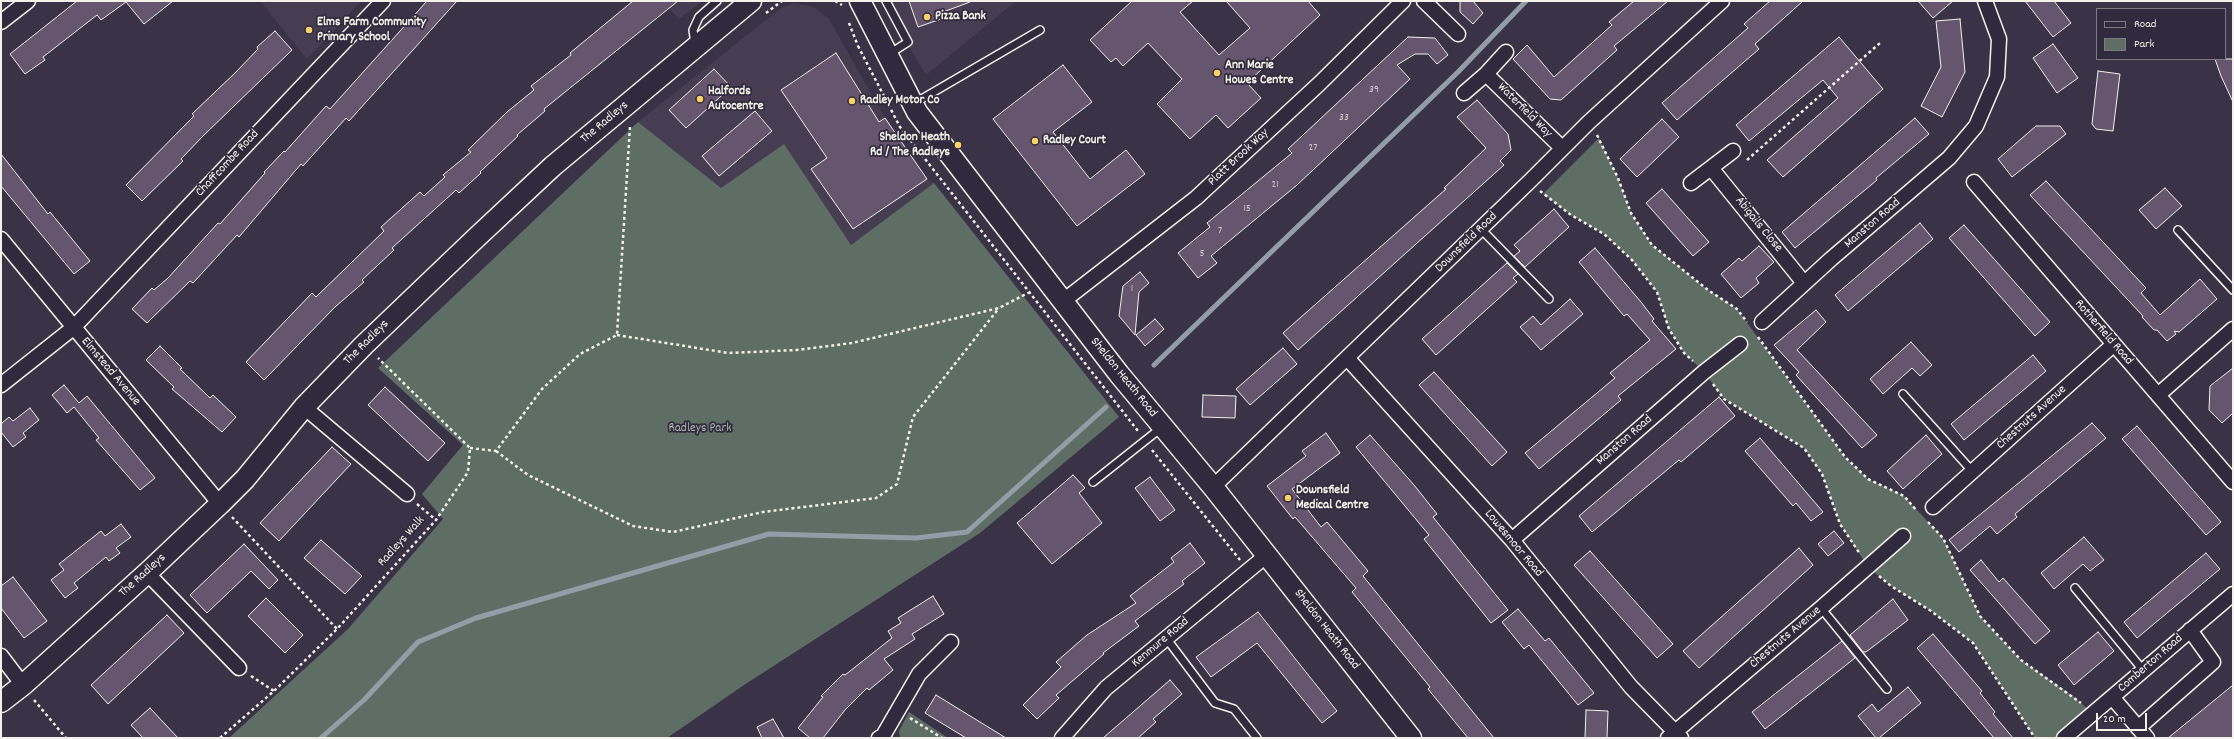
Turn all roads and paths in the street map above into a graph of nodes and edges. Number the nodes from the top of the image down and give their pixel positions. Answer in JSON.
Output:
{"nodes":[{"id":1,"x":28,"y":1,"type":"edge"},
{"id":2,"x":383,"y":1,"type":"edge"},
{"id":3,"x":717,"y":1,"type":"edge"},
{"id":4,"x":751,"y":1,"type":"edge"},
{"id":5,"x":860,"y":1,"type":"edge"},
{"id":6,"x":886,"y":1,"type":"edge"},
{"id":7,"x":1403,"y":1,"type":"edge"},
{"id":8,"x":1424,"y":1,"type":"edge"},
{"id":9,"x":1722,"y":1,"type":"edge"},
{"id":10,"x":1985,"y":1,"type":"edge"},
{"id":11,"x":1,"y":22,"type":"edge"},
{"id":12,"x":1040,"y":30,"type":"dead end"},
{"id":13,"x":1458,"y":34,"type":"dead end"},
{"id":14,"x":1880,"y":43,"type":"dead end"},
{"id":15,"x":696,"y":48,"type":"junction"},
{"id":16,"x":1506,"y":52,"type":"dead end"},
{"id":17,"x":888,"y":55,"type":"junction"},
{"id":18,"x":1486,"y":74,"type":"junction"},
{"id":19,"x":1464,"y":93,"type":"dead end"},
{"id":20,"x":631,"y":102,"type":"junction"},
{"id":21,"x":913,"y":104,"type":"junction"},
{"id":22,"x":1589,"y":122,"type":"junction"},
{"id":23,"x":1562,"y":148,"type":"junction"},
{"id":24,"x":1733,"y":151,"type":"dead end"},
{"id":25,"x":1746,"y":161,"type":"dead end"},
{"id":26,"x":1711,"y":168,"type":"junction"},
{"id":27,"x":1530,"y":181,"type":"junction"},
{"id":28,"x":1974,"y":182,"type":"dead end"},
{"id":29,"x":1691,"y":183,"type":"dead end"},
{"id":30,"x":1481,"y":229,"type":"junction"},
{"id":31,"x":2178,"y":230,"type":"dead end"},
{"id":32,"x":1,"y":240,"type":"edge"},
{"id":33,"x":1804,"y":283,"type":"junction"},
{"id":34,"x":1048,"y":284,"type":"junction"},
{"id":35,"x":2233,"y":290,"type":"edge"},
{"id":36,"x":1549,"y":299,"type":"dead end"},
{"id":37,"x":1062,"y":302,"type":"junction"},
{"id":38,"x":999,"y":308,"type":"junction"},
{"id":39,"x":1762,"y":322,"type":"dead end"},
{"id":40,"x":1747,"y":323,"type":"dead end"},
{"id":41,"x":73,"y":328,"type":"junction"},
{"id":42,"x":2233,"y":328,"type":"edge"},
{"id":43,"x":616,"y":335,"type":"junction"},
{"id":44,"x":1757,"y":336,"type":"dead end"},
{"id":45,"x":1740,"y":344,"type":"dead end"},
{"id":46,"x":364,"y":345,"type":"junction"},
{"id":47,"x":2113,"y":345,"type":"junction"},
{"id":48,"x":1348,"y":359,"type":"junction"},
{"id":49,"x":1704,"y":372,"type":"junction"},
{"id":50,"x":1,"y":385,"type":"edge"},
{"id":51,"x":1903,"y":394,"type":"dead end"},
{"id":52,"x":2158,"y":395,"type":"junction"},
{"id":53,"x":304,"y":407,"type":"junction"},
{"id":54,"x":1163,"y":426,"type":"junction"},
{"id":55,"x":470,"y":448,"type":"junction"},
{"id":56,"x":496,"y":452,"type":"junction"},
{"id":57,"x":1973,"y":472,"type":"junction"},
{"id":58,"x":1093,"y":482,"type":"dead end"},
{"id":59,"x":2233,"y":482,"type":"edge"},
{"id":60,"x":1213,"y":487,"type":"junction"},
{"id":61,"x":406,"y":494,"type":"joint"},
{"id":62,"x":220,"y":504,"type":"junction"},
{"id":63,"x":1918,"y":512,"type":"dead end"},
{"id":64,"x":1928,"y":512,"type":"joint"},
{"id":65,"x":436,"y":520,"type":"junction"},
{"id":66,"x":1903,"y":536,"type":"dead end"},
{"id":67,"x":1512,"y":540,"type":"junction"},
{"id":68,"x":1267,"y":555,"type":"junction"},
{"id":69,"x":1868,"y":567,"type":"junction"},
{"id":70,"x":146,"y":573,"type":"junction"},
{"id":71,"x":2076,"y":588,"type":"dead end"},
{"id":72,"x":2233,"y":594,"type":"edge"},
{"id":73,"x":1821,"y":608,"type":"junction"},
{"id":74,"x":337,"y":629,"type":"junction"},
{"id":75,"x":2190,"y":630,"type":"junction"},
{"id":76,"x":1166,"y":638,"type":"junction"},
{"id":77,"x":951,"y":642,"type":"dead end"},
{"id":78,"x":1,"y":656,"type":"edge"},
{"id":79,"x":239,"y":668,"type":"joint"},
{"id":80,"x":2143,"y":670,"type":"junction"},
{"id":81,"x":23,"y":685,"type":"junction"},
{"id":82,"x":1887,"y":689,"type":"dead end"},
{"id":83,"x":274,"y":691,"type":"junction"},
{"id":84,"x":2112,"y":698,"type":"junction"},
{"id":85,"x":1,"y":702,"type":"edge"},
{"id":86,"x":2084,"y":706,"type":"dead end"},
{"id":87,"x":897,"y":711,"type":"junction"},
{"id":88,"x":2142,"y":733,"type":"edge"},
{"id":89,"x":1675,"y":736,"type":"edge"},
{"id":90,"x":882,"y":737,"type":"edge"},
{"id":91,"x":66,"y":738,"type":"edge"},
{"id":92,"x":220,"y":738,"type":"edge"},
{"id":93,"x":942,"y":738,"type":"edge"},
{"id":94,"x":1062,"y":738,"type":"edge"},
{"id":95,"x":1257,"y":738,"type":"edge"},
{"id":96,"x":1411,"y":738,"type":"edge"},
{"id":97,"x":2035,"y":738,"type":"edge"},
{"id":98,"x":2064,"y":738,"type":"edge"}],
"edges":[{"from":1,"to":11,"type":"street"},
{"from":2,"to":41,"type":"street","name":"Chaffcombe Road"},
{"from":3,"to":15,"type":"lane"},
{"from":4,"to":15,"type":"street","name":"The Radleys"},
{"from":5,"to":17,"type":"street","name":"Sheldon Heath Road"},
{"from":6,"to":17,"type":"lane"},
{"from":7,"to":37,"type":"street","name":"Platt Brook Way"},
{"from":8,"to":13,"type":"street"},
{"from":9,"to":22,"type":"street","name":"Downsfield Road"},
{"from":10,"to":33,"type":"street","name":"Manston Road"},
{"from":12,"to":21,"type":"lane"},
{"from":14,"to":25,"type":"path"},
{"from":15,"to":20,"type":"street","name":"The Radleys"},
{"from":16,"to":18,"type":"street"},
{"from":17,"to":21,"type":"street","name":"Sheldon Heath Road"},
{"from":18,"to":19,"type":"street"},
{"from":18,"to":23,"type":"street","name":"Waterfield Way"},
{"from":20,"to":43,"type":"path"},
{"from":20,"to":46,"type":"street","name":"The Radleys"},
{"from":21,"to":34,"type":"street","name":"Sheldon Heath Road"},
{"from":22,"to":23,"type":"street","name":"Downsfield Road"},
{"from":22,"to":40,"type":"path"},
{"from":23,"to":27,"type":"street","name":"Downsfield Road"},
{"from":24,"to":26,"type":"street"},
{"from":26,"to":29,"type":"street"},
{"from":26,"to":33,"type":"street","name":"Abigails Close"},
{"from":27,"to":30,"type":"street","name":"Downsfield Road"},
{"from":27,"to":49,"type":"path"},
{"from":28,"to":47,"type":"street","name":"Rotherfield Road"},
{"from":30,"to":36,"type":"lane"},
{"from":30,"to":48,"type":"street","name":"Downsfield Road"},
{"from":31,"to":35,"type":"lane"},
{"from":32,"to":41,"type":"street","name":"Elmstead Avenue"},
{"from":33,"to":39,"type":"street","name":"Manston Road"},
{"from":34,"to":37,"type":"street","name":"Sheldon Heath Road"},
{"from":34,"to":38,"type":"path"},
{"from":37,"to":54,"type":"street","name":"Sheldon Heath Road"},
{"from":38,"to":43,"type":"path"},
{"from":38,"to":56,"type":"path"},
{"from":41,"to":50,"type":"street","name":"Chaffcombe Road"},
{"from":41,"to":62,"type":"street","name":"Elmstead Avenue"},
{"from":42,"to":52,"type":"street"},
{"from":43,"to":56,"type":"path"},
{"from":44,"to":63,"type":"path"},
{"from":45,"to":49,"type":"street","name":"Manston Road"},
{"from":46,"to":53,"type":"street","name":"The Radleys"},
{"from":46,"to":55,"type":"path"},
{"from":47,"to":52,"type":"street","name":"Rotherfield Road"},
{"from":47,"to":57,"type":"street","name":"Chestnuts Avenue"},
{"from":48,"to":60,"type":"street","name":"Downsfield Road"},
{"from":48,"to":67,"type":"street","name":"Lowesmoor Road"},
{"from":49,"to":67,"type":"street","name":"Manston Road"},
{"from":49,"to":69,"type":"path"},
{"from":51,"to":57,"type":"lane"},
{"from":52,"to":59,"type":"street","name":"Rotherfield Road"},
{"from":53,"to":61,"type":"street"},
{"from":53,"to":62,"type":"street","name":"The Radleys"},
{"from":54,"to":58,"type":"lane"},
{"from":54,"to":60,"type":"street","name":"Sheldon Heath Road"},
{"from":55,"to":56,"type":"path"},
{"from":55,"to":65,"type":"path","name":"Radleys Walk"},
{"from":57,"to":64,"type":"street","name":"Chestnuts Avenue"},
{"from":60,"to":68,"type":"street","name":"Sheldon Heath Road"},
{"from":61,"to":65,"type":"path"},
{"from":62,"to":70,"type":"street","name":"The Radleys"},
{"from":62,"to":74,"type":"path"},
{"from":64,"to":86,"type":"path"},
{"from":65,"to":74,"type":"path","name":"Radleys Walk"},
{"from":66,"to":69,"type":"street","name":"Chestnuts Avenue"},
{"from":67,"to":89,"type":"street","name":"Lowesmoor Road"},
{"from":68,"to":76,"type":"street","name":"Kenmure Road"},
{"from":68,"to":96,"type":"street","name":"Sheldon Heath Road"},
{"from":69,"to":73,"type":"street","name":"Chestnuts Avenue"},
{"from":69,"to":97,"type":"path"},
{"from":70,"to":79,"type":"street"},
{"from":70,"to":81,"type":"street","name":"The Radleys"},
{"from":71,"to":80,"type":"lane"},
{"from":72,"to":75,"type":"street","name":"Comberton Road"},
{"from":73,"to":82,"type":"lane"},
{"from":73,"to":89,"type":"street","name":"Chestnuts Avenue"},
{"from":74,"to":83,"type":"path","name":"Radleys Walk"},
{"from":75,"to":80,"type":"street","name":"Comberton Road"},
{"from":75,"to":88,"type":"street","name":"Comberton Road"},
{"from":76,"to":94,"type":"street","name":"Kenmure Road"},
{"from":76,"to":95,"type":"lane"},
{"from":77,"to":87,"type":"street"},
{"from":78,"to":81,"type":"street"},
{"from":79,"to":83,"type":"path"},
{"from":80,"to":84,"type":"street","name":"Comberton Road"},
{"from":81,"to":85,"type":"street","name":"The Radleys"},
{"from":81,"to":91,"type":"path"},
{"from":83,"to":92,"type":"path","name":"Radleys Walk"},
{"from":84,"to":88,"type":"street","name":"Comberton Road"},
{"from":84,"to":98,"type":"street","name":"Comberton Road"},
{"from":87,"to":90,"type":"street"},
{"from":87,"to":93,"type":"path"}]}
